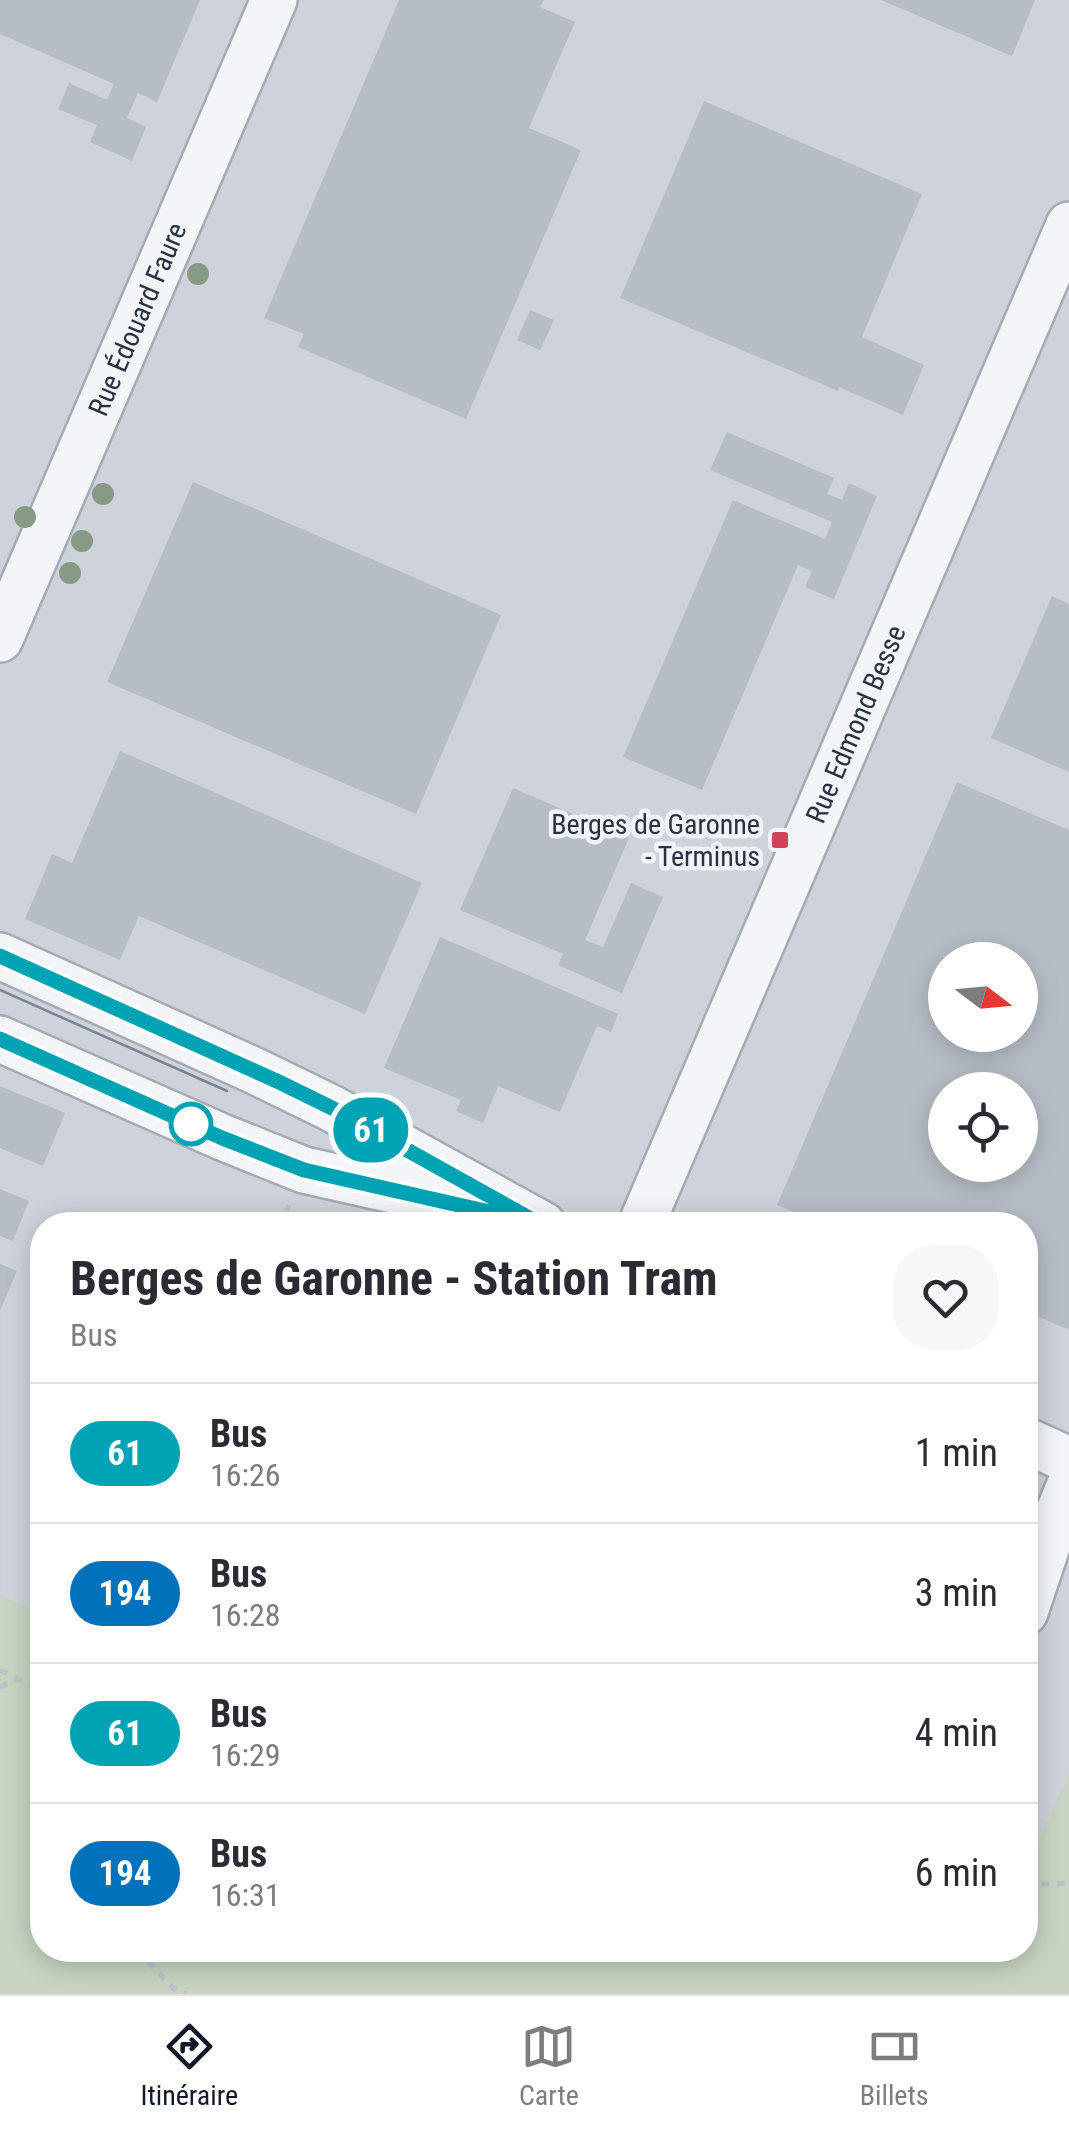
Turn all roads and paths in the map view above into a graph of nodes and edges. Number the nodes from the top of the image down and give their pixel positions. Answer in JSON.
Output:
{"nodes":[{"id":1,"x":274,"y":0,"type":"edge"},
{"id":2,"x":1069,"y":225,"type":"edge"},
{"id":3,"x":0,"y":639,"type":"edge"},
{"id":4,"x":0,"y":956,"type":"edge"},
{"id":5,"x":0,"y":1039,"type":"edge"},
{"id":6,"x":332,"y":1108,"type":"junction"},
{"id":7,"x":291,"y":1200,"type":"edge"},
{"id":8,"x":416,"y":1212,"type":"edge"},
{"id":9,"x":519,"y":1212,"type":"edge"},
{"id":10,"x":647,"y":1212,"type":"edge"},
{"id":11,"x":1038,"y":1446,"type":"edge"},
{"id":12,"x":1069,"y":1460,"type":"edge"},
{"id":13,"x":1069,"y":1487,"type":"edge"},
{"id":14,"x":1038,"y":1573,"type":"edge"},
{"id":15,"x":0,"y":1670,"type":"edge"},
{"id":16,"x":19,"y":1679,"type":"junction"},
{"id":17,"x":30,"y":1685,"type":"edge"},
{"id":18,"x":0,"y":1687,"type":"edge"},
{"id":19,"x":1069,"y":1883,"type":"edge"},
{"id":20,"x":1038,"y":1885,"type":"edge"},
{"id":21,"x":148,"y":1962,"type":"edge"},
{"id":22,"x":186,"y":1994,"type":"edge"}],
"edges":[{"from":1,"to":3,"type":"street","name":"Rue Édouard Faure"},
{"from":2,"to":10,"type":"street","name":"Rue Edmond Besse"},
{"from":4,"to":6,"type":"street"},
{"from":5,"to":7,"type":"street"},
{"from":6,"to":7,"type":"street"},
{"from":6,"to":9,"type":"street"},
{"from":7,"to":8,"type":"street"},
{"from":11,"to":12,"type":"street"},
{"from":13,"to":14,"type":"street"},
{"from":15,"to":16,"type":"path"},
{"from":16,"to":17,"type":"path"},
{"from":16,"to":18,"type":"path"},
{"from":19,"to":20,"type":"path"},
{"from":21,"to":22,"type":"path"}]}
